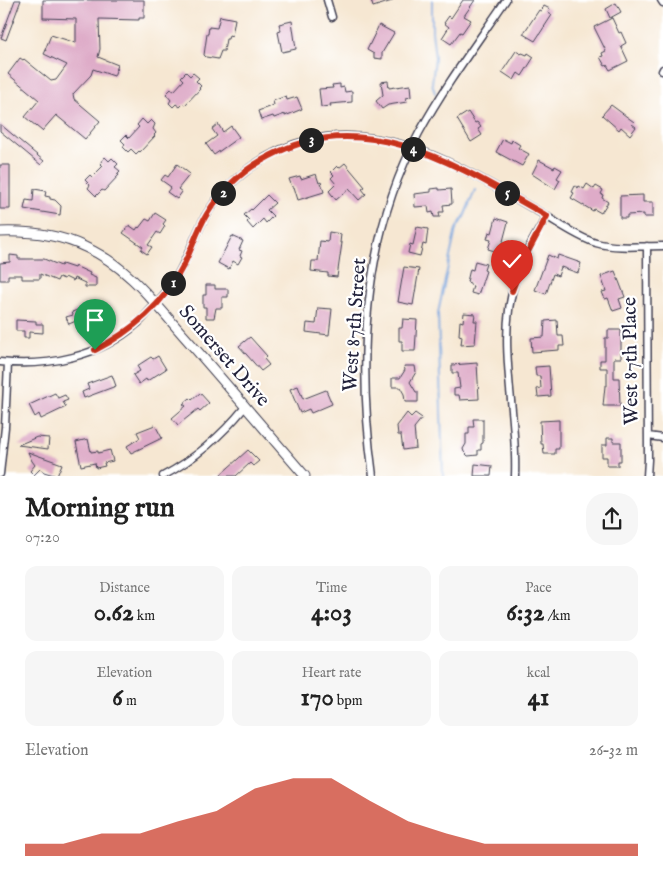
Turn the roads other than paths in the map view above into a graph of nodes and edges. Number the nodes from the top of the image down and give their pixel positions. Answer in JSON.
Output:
{"nodes":[{"id":1,"x":326,"y":0,"type":"edge"},
{"id":2,"x":506,"y":0,"type":"edge"},
{"id":3,"x":332,"y":17,"type":"dead end"},
{"id":4,"x":411,"y":148,"type":"junction"},
{"id":5,"x":547,"y":216,"type":"junction"},
{"id":6,"x":0,"y":232,"type":"edge"},
{"id":7,"x":647,"y":246,"type":"junction"},
{"id":8,"x":663,"y":246,"type":"edge"},
{"id":9,"x":155,"y":304,"type":"junction"},
{"id":10,"x":0,"y":362,"type":"edge"},
{"id":11,"x":8,"y":363,"type":"junction"},
{"id":12,"x":245,"y":407,"type":"junction"},
{"id":13,"x":648,"y":436,"type":"junction"},
{"id":14,"x":663,"y":438,"type":"edge"},
{"id":15,"x":0,"y":474,"type":"edge"},
{"id":16,"x":163,"y":476,"type":"edge"},
{"id":17,"x":304,"y":476,"type":"edge"},
{"id":18,"x":373,"y":476,"type":"edge"},
{"id":19,"x":515,"y":476,"type":"edge"},
{"id":20,"x":647,"y":476,"type":"edge"}],
"edges":[{"from":1,"to":3,"type":"street"},
{"from":2,"to":4,"type":"street","name":"West 87th Street"},
{"from":4,"to":5,"type":"street"},
{"from":4,"to":9,"type":"street"},
{"from":4,"to":18,"type":"street","name":"West 87th Street"},
{"from":5,"to":7,"type":"street"},
{"from":5,"to":19,"type":"street"},
{"from":6,"to":9,"type":"street","name":"Somerset Drive"},
{"from":7,"to":8,"type":"street"},
{"from":7,"to":13,"type":"street","name":"West 87th Place"},
{"from":9,"to":11,"type":"street"},
{"from":9,"to":12,"type":"street","name":"Somerset Drive"},
{"from":10,"to":11,"type":"street"},
{"from":11,"to":15,"type":"street"},
{"from":12,"to":16,"type":"street"},
{"from":12,"to":17,"type":"street","name":"Somerset Drive"},
{"from":13,"to":14,"type":"street"},
{"from":13,"to":20,"type":"street","name":"West 87th Place"}]}
